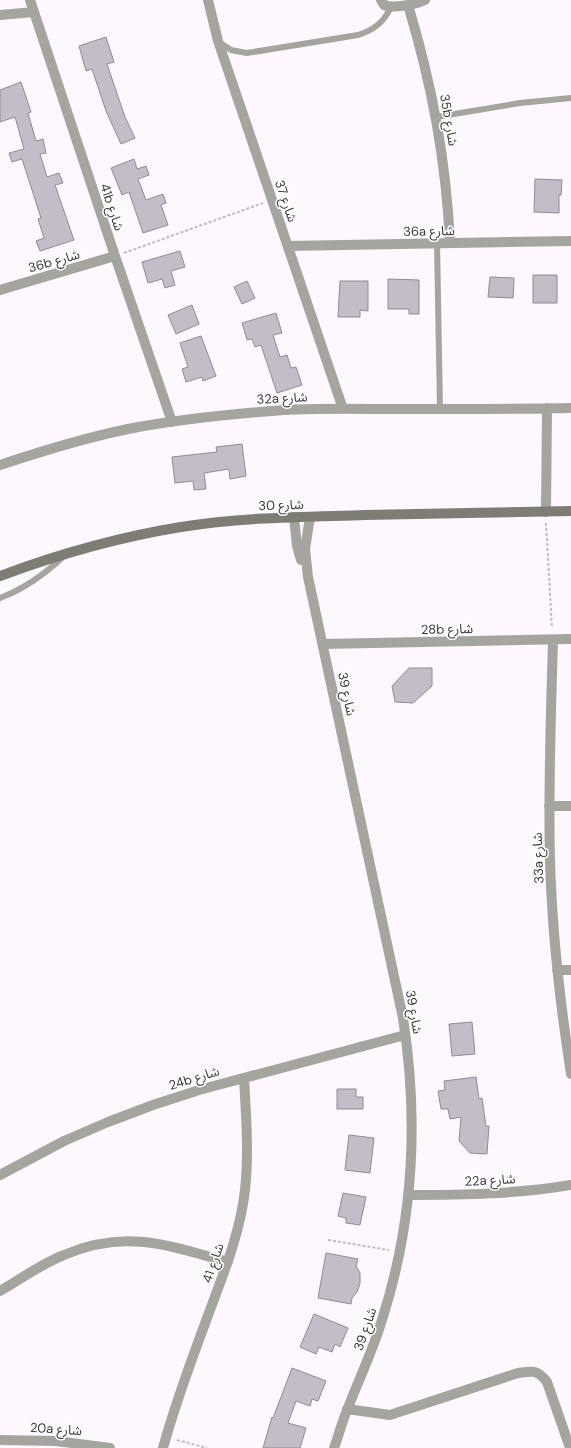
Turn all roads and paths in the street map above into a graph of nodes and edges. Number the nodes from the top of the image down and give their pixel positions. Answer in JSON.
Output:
{"nodes":[{"id":1,"x":30,"y":0,"type":"edge"},
{"id":2,"x":208,"y":0,"type":"edge"},
{"id":3,"x":381,"y":0,"type":"edge"},
{"id":4,"x":425,"y":0,"type":"edge"},
{"id":5,"x":408,"y":5,"type":"junction"},
{"id":6,"x":391,"y":7,"type":"junction"},
{"id":7,"x":34,"y":12,"type":"junction"},
{"id":8,"x":0,"y":15,"type":"edge"},
{"id":9,"x":218,"y":41,"type":"junction"},
{"id":10,"x":571,"y":98,"type":"edge"},
{"id":11,"x":436,"y":117,"type":"junction"},
{"id":12,"x":272,"y":200,"type":"junction"},
{"id":13,"x":571,"y":241,"type":"edge"},
{"id":14,"x":437,"y":243,"type":"junction"},
{"id":15,"x":450,"y":243,"type":"junction"},
{"id":16,"x":288,"y":246,"type":"junction"},
{"id":17,"x":115,"y":256,"type":"junction"},
{"id":18,"x":0,"y":290,"type":"edge"},
{"id":19,"x":547,"y":408,"type":"junction"},
{"id":20,"x":571,"y":408,"type":"edge"},
{"id":21,"x":343,"y":409,"type":"junction"},
{"id":22,"x":440,"y":409,"type":"junction"},
{"id":23,"x":172,"y":422,"type":"junction"},
{"id":24,"x":0,"y":465,"type":"edge"},
{"id":25,"x":571,"y":511,"type":"edge"},
{"id":26,"x":546,"y":512,"type":"junction"},
{"id":27,"x":294,"y":517,"type":"junction"},
{"id":28,"x":310,"y":517,"type":"junction"},
{"id":29,"x":68,"y":552,"type":"junction"},
{"id":30,"x":0,"y":576,"type":"edge"},
{"id":31,"x":308,"y":577,"type":"junction"},
{"id":32,"x":0,"y":598,"type":"edge"},
{"id":33,"x":571,"y":639,"type":"edge"},
{"id":34,"x":553,"y":640,"type":"junction"},
{"id":35,"x":323,"y":644,"type":"junction"},
{"id":36,"x":549,"y":806,"type":"junction"},
{"id":37,"x":571,"y":806,"type":"edge"},
{"id":38,"x":557,"y":970,"type":"junction"},
{"id":39,"x":571,"y":970,"type":"edge"},
{"id":40,"x":405,"y":1036,"type":"junction"},
{"id":41,"x":571,"y":1074,"type":"edge"},
{"id":42,"x":244,"y":1078,"type":"junction"},
{"id":43,"x":0,"y":1175,"type":"edge"},
{"id":44,"x":571,"y":1185,"type":"edge"},
{"id":45,"x":409,"y":1195,"type":"junction"},
{"id":46,"x":328,"y":1240,"type":"dead end"},
{"id":47,"x":400,"y":1252,"type":"junction"},
{"id":48,"x":228,"y":1262,"type":"junction"},
{"id":49,"x":0,"y":1291,"type":"edge"},
{"id":50,"x":347,"y":1409,"type":"junction"},
{"id":51,"x":166,"y":1437,"type":"junction"},
{"id":52,"x":0,"y":1440,"type":"edge"},
{"id":53,"x":110,"y":1448,"type":"edge"},
{"id":54,"x":163,"y":1448,"type":"edge"},
{"id":55,"x":207,"y":1448,"type":"edge"},
{"id":56,"x":334,"y":1448,"type":"edge"},
{"id":57,"x":570,"y":1448,"type":"edge"}],
"edges":[{"from":1,"to":7,"type":"street","name":"41b شارع"},
{"from":2,"to":9,"type":"street","name":"شارع 37"},
{"from":3,"to":6,"type":"street"},
{"from":4,"to":5,"type":"street"},
{"from":5,"to":6,"type":"street"},
{"from":5,"to":11,"type":"street","name":"35b شارع"},
{"from":6,"to":9,"type":"lane"},
{"from":7,"to":8,"type":"street"},
{"from":7,"to":17,"type":"street","name":"41b شارع"},
{"from":9,"to":12,"type":"street","name":"شارع 37"},
{"from":10,"to":11,"type":"lane"},
{"from":11,"to":15,"type":"street","name":"35b شارع"},
{"from":12,"to":16,"type":"street","name":"شارع 37"},
{"from":12,"to":17,"type":"path"},
{"from":13,"to":15,"type":"street","name":"36a شارع"},
{"from":14,"to":15,"type":"street","name":"36a شارع"},
{"from":14,"to":16,"type":"street","name":"36a شارع"},
{"from":14,"to":22,"type":"lane"},
{"from":16,"to":21,"type":"street","name":"شارع 37"},
{"from":17,"to":18,"type":"street","name":"36b شارع"},
{"from":17,"to":23,"type":"street","name":"41b شارع"},
{"from":19,"to":20,"type":"street","name":"32a شارع"},
{"from":19,"to":22,"type":"street","name":"32a شارع"},
{"from":19,"to":26,"type":"street"},
{"from":21,"to":22,"type":"street","name":"32a شارع"},
{"from":21,"to":23,"type":"street","name":"32a شارع"},
{"from":23,"to":24,"type":"street","name":"32a شارع"},
{"from":25,"to":26,"type":"street","name":"شارع 30"},
{"from":26,"to":28,"type":"street","name":"شارع 30"},
{"from":26,"to":34,"type":"path"},
{"from":27,"to":28,"type":"street","name":"شارع 30"},
{"from":27,"to":29,"type":"street","name":"شارع 30"},
{"from":27,"to":31,"type":"street","name":"شارع 39"},
{"from":28,"to":31,"type":"street","name":"شارع 39"},
{"from":29,"to":30,"type":"street","name":"شارع 30"},
{"from":29,"to":32,"type":"lane"},
{"from":31,"to":35,"type":"street","name":"شارع 39"},
{"from":33,"to":34,"type":"street","name":"28b شارع"},
{"from":34,"to":35,"type":"street","name":"28b شارع"},
{"from":34,"to":36,"type":"street","name":"33a شارع"},
{"from":35,"to":40,"type":"street","name":"شارع 39"},
{"from":36,"to":37,"type":"street"},
{"from":36,"to":38,"type":"street","name":"33a شارع"},
{"from":38,"to":39,"type":"street"},
{"from":38,"to":41,"type":"street","name":"33a شارع"},
{"from":40,"to":42,"type":"street","name":"24b شارع"},
{"from":40,"to":45,"type":"street","name":"شارع 39"},
{"from":42,"to":43,"type":"street","name":"24b شارع"},
{"from":42,"to":48,"type":"street","name":"شارع 41"},
{"from":44,"to":45,"type":"street","name":"22a شارع"},
{"from":45,"to":47,"type":"street","name":"شارع 39"},
{"from":46,"to":47,"type":"path"},
{"from":47,"to":50,"type":"street","name":"شارع 39"},
{"from":48,"to":49,"type":"street"},
{"from":48,"to":51,"type":"street","name":"شارع 41"},
{"from":50,"to":56,"type":"street","name":"شارع 39"},
{"from":50,"to":57,"type":"street"},
{"from":51,"to":54,"type":"street","name":"شارع 41"},
{"from":51,"to":55,"type":"path"},
{"from":52,"to":53,"type":"street","name":"20a شارع"}]}
